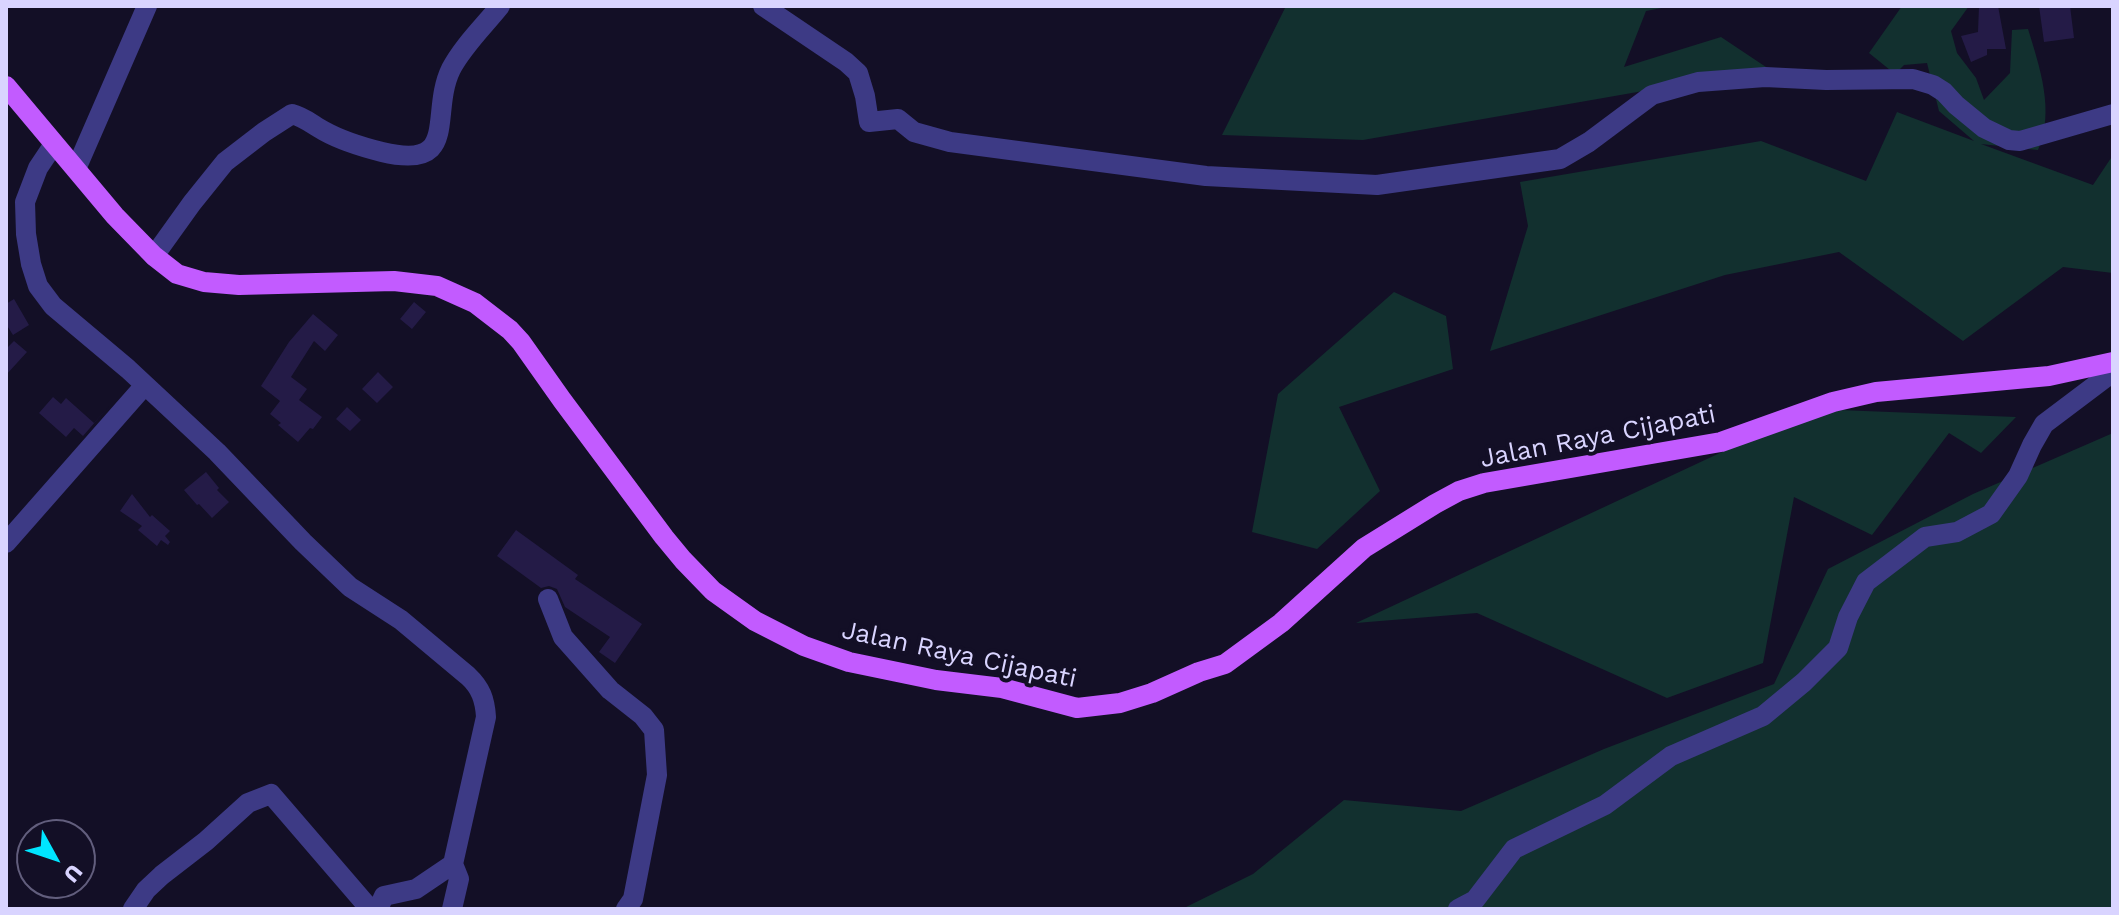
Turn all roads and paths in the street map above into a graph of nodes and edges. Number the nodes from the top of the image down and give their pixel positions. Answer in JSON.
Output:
{"nodes":[{"id":1,"x":147,"y":6,"type":"edge"},
{"id":2,"x":500,"y":6,"type":"edge"},
{"id":3,"x":763,"y":6,"type":"edge"},
{"id":4,"x":6,"y":86,"type":"edge"},
{"id":5,"x":2113,"y":114,"type":"edge"},
{"id":6,"x":54,"y":144,"type":"junction"},
{"id":7,"x":76,"y":169,"type":"junction"},
{"id":8,"x":154,"y":256,"type":"junction"},
{"id":9,"x":2113,"y":362,"type":"edge"},
{"id":10,"x":2113,"y":372,"type":"edge"},
{"id":11,"x":145,"y":385,"type":"junction"},
{"id":12,"x":6,"y":543,"type":"edge"},
{"id":13,"x":548,"y":599,"type":"dead end"},
{"id":14,"x":453,"y":864,"type":"junction"},
{"id":15,"x":133,"y":909,"type":"edge"},
{"id":16,"x":370,"y":909,"type":"edge"},
{"id":17,"x":378,"y":909,"type":"edge"},
{"id":18,"x":452,"y":909,"type":"edge"},
{"id":19,"x":626,"y":909,"type":"edge"},
{"id":20,"x":1458,"y":909,"type":"edge"}],
"edges":[{"from":1,"to":7,"type":"street"},
{"from":2,"to":8,"type":"street"},
{"from":3,"to":5,"type":"street"},
{"from":4,"to":6,"type":"main road","name":"Jalan Raya Cijapati"},
{"from":6,"to":7,"type":"main road","name":"Jalan Raya Cijapati"},
{"from":6,"to":11,"type":"street"},
{"from":7,"to":8,"type":"main road","name":"Jalan Raya Cijapati"},
{"from":8,"to":9,"type":"main road","name":"Jalan Raya Cijapati"},
{"from":10,"to":20,"type":"street"},
{"from":11,"to":12,"type":"street"},
{"from":11,"to":14,"type":"street"},
{"from":13,"to":19,"type":"street"},
{"from":14,"to":17,"type":"street"},
{"from":14,"to":18,"type":"street"},
{"from":15,"to":16,"type":"street"}]}
